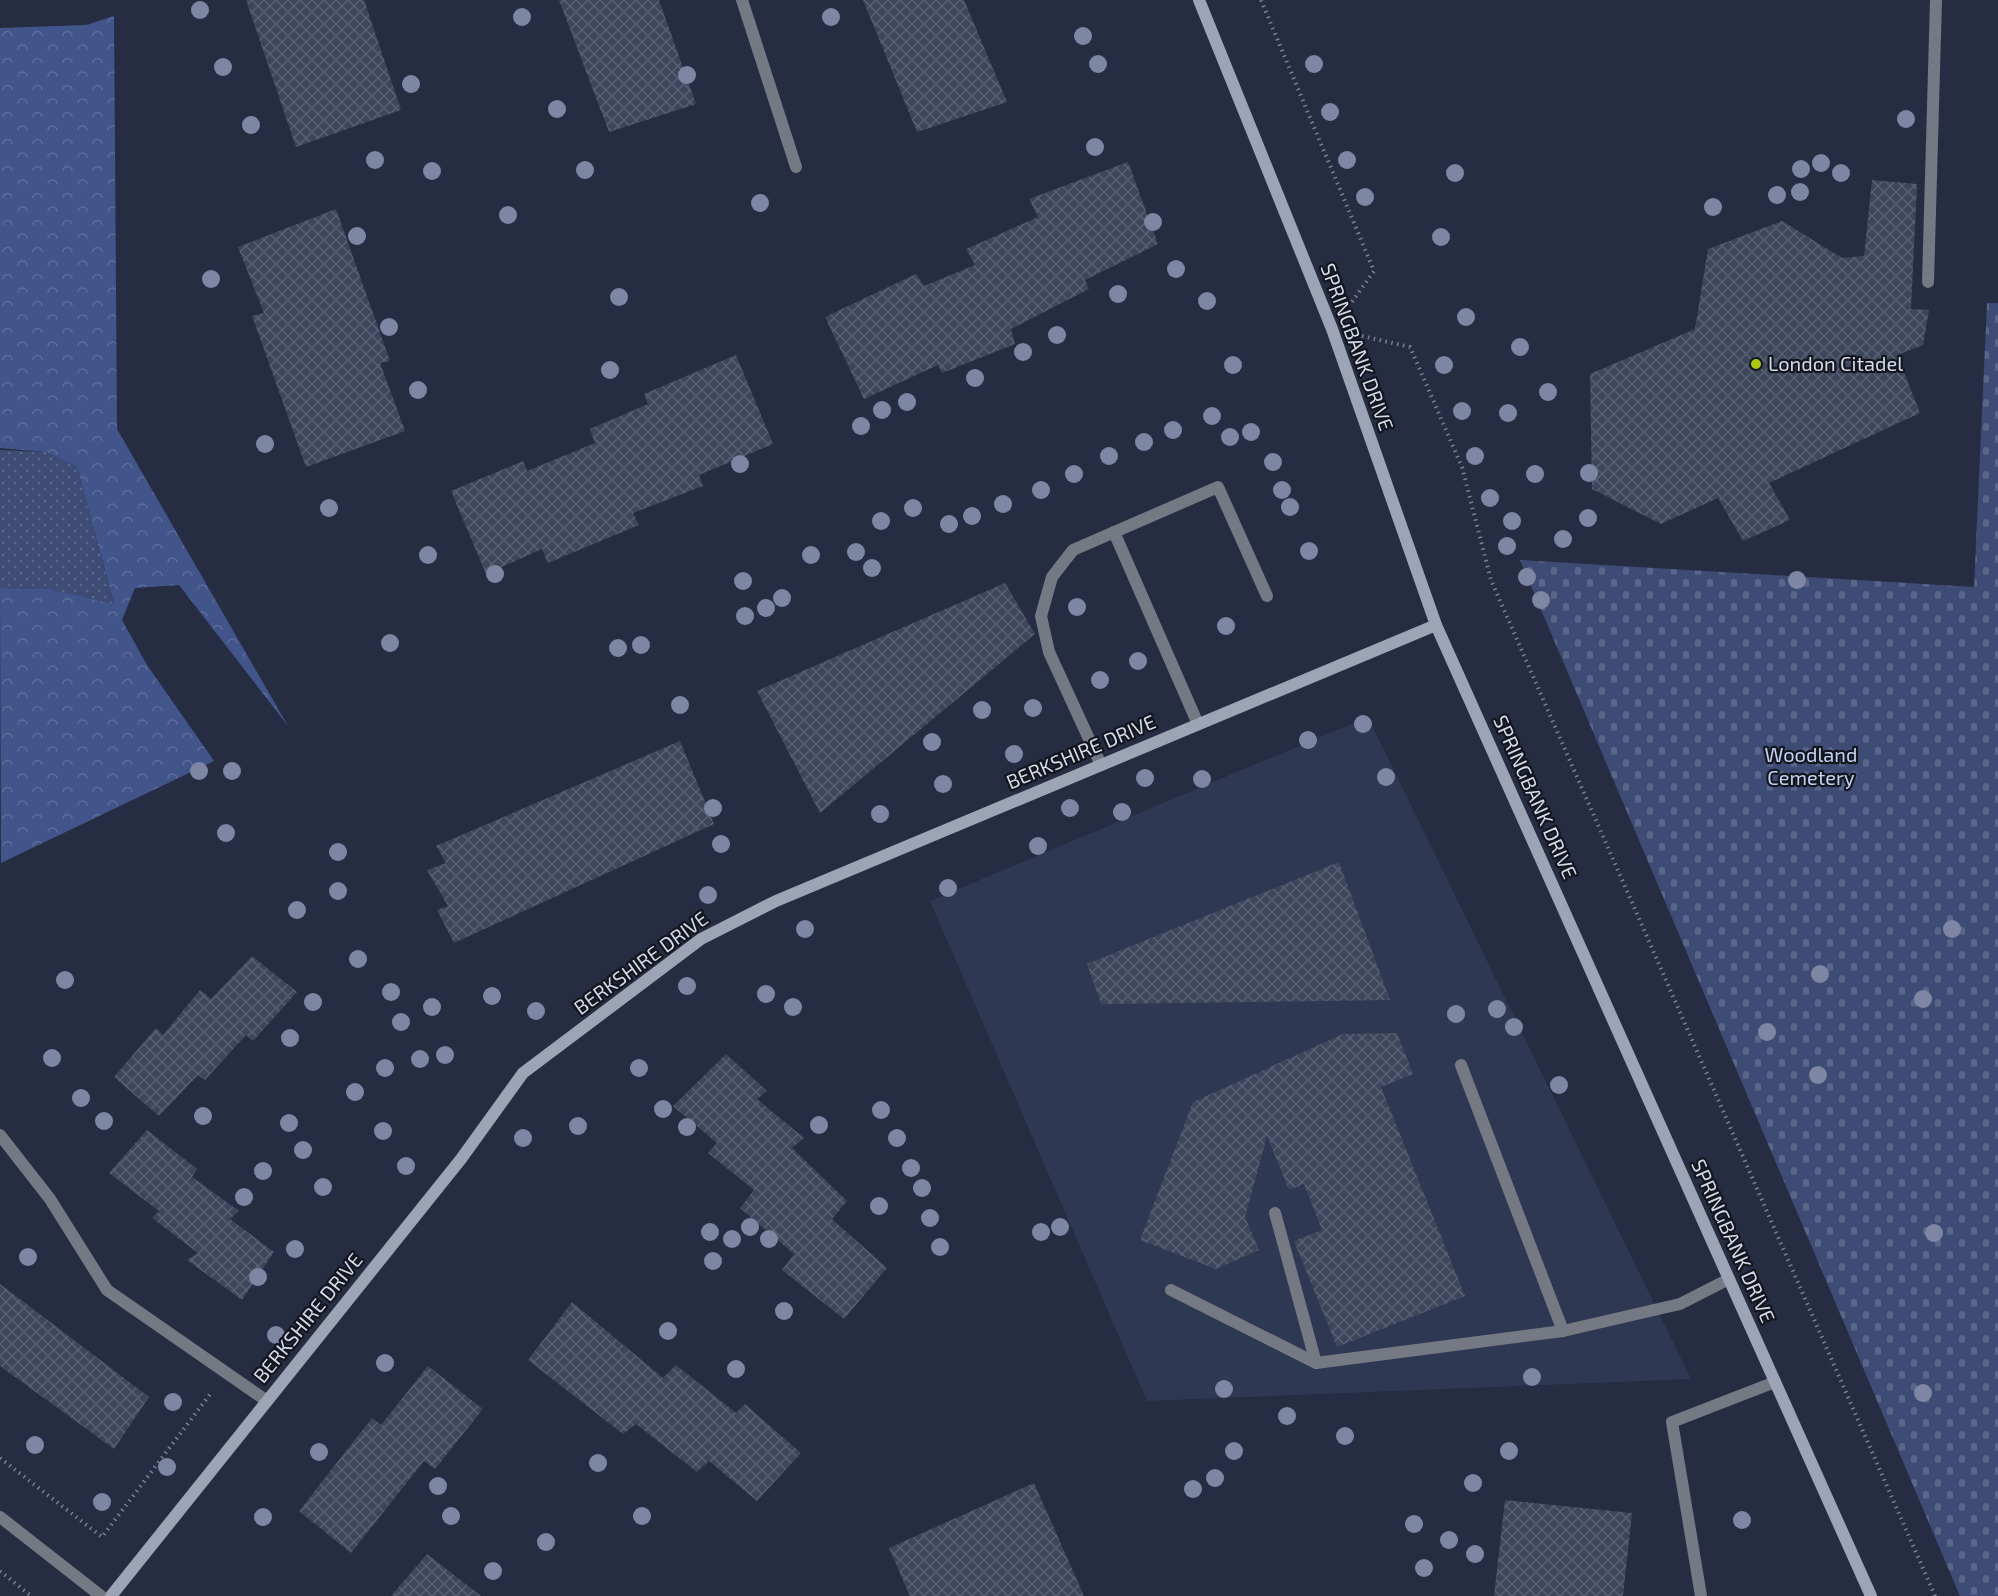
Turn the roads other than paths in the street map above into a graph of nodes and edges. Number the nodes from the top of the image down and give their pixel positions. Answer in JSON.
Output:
{"nodes":[{"id":1,"x":742,"y":0,"type":"edge"},
{"id":2,"x":1199,"y":0,"type":"edge"},
{"id":3,"x":1936,"y":0,"type":"edge"},
{"id":4,"x":796,"y":166,"type":"dead end"},
{"id":5,"x":1928,"y":282,"type":"dead end"},
{"id":6,"x":1114,"y":532,"type":"junction"},
{"id":7,"x":1267,"y":596,"type":"dead end"},
{"id":8,"x":1436,"y":625,"type":"junction"},
{"id":9,"x":1198,"y":724,"type":"junction"},
{"id":10,"x":1101,"y":765,"type":"junction"},
{"id":11,"x":1461,"y":1065,"type":"dead end"},
{"id":12,"x":0,"y":1135,"type":"edge"},
{"id":13,"x":1275,"y":1213,"type":"dead end"},
{"id":14,"x":1729,"y":1279,"type":"junction"},
{"id":15,"x":1171,"y":1290,"type":"dead end"},
{"id":16,"x":1563,"y":1331,"type":"junction"},
{"id":17,"x":1316,"y":1363,"type":"junction"},
{"id":18,"x":1775,"y":1382,"type":"junction"},
{"id":19,"x":267,"y":1401,"type":"junction"},
{"id":20,"x":0,"y":1517,"type":"edge"},
{"id":21,"x":101,"y":1596,"type":"edge"},
{"id":22,"x":111,"y":1596,"type":"edge"},
{"id":23,"x":1701,"y":1596,"type":"edge"},
{"id":24,"x":1871,"y":1596,"type":"edge"}],
"edges":[{"from":1,"to":4,"type":"street"},
{"from":2,"to":8,"type":"main road","name":"SPRINGBANK DRIVE"},
{"from":3,"to":5,"type":"street"},
{"from":6,"to":7,"type":"street"},
{"from":6,"to":9,"type":"street"},
{"from":6,"to":10,"type":"street"},
{"from":8,"to":9,"type":"main road","name":"BERKSHIRE DRIVE"},
{"from":8,"to":14,"type":"main road","name":"SPRINGBANK DRIVE"},
{"from":9,"to":10,"type":"main road","name":"BERKSHIRE DRIVE"},
{"from":10,"to":19,"type":"main road","name":"BERKSHIRE DRIVE"},
{"from":11,"to":16,"type":"street"},
{"from":12,"to":19,"type":"street"},
{"from":13,"to":17,"type":"street"},
{"from":14,"to":16,"type":"street"},
{"from":14,"to":18,"type":"main road","name":"SPRINGBANK DRIVE"},
{"from":15,"to":17,"type":"street"},
{"from":16,"to":17,"type":"street"},
{"from":18,"to":23,"type":"street"},
{"from":18,"to":24,"type":"main road","name":"SPRINGBANK DRIVE"},
{"from":19,"to":22,"type":"main road","name":"BERKSHIRE DRIVE"},
{"from":20,"to":21,"type":"street"}]}
